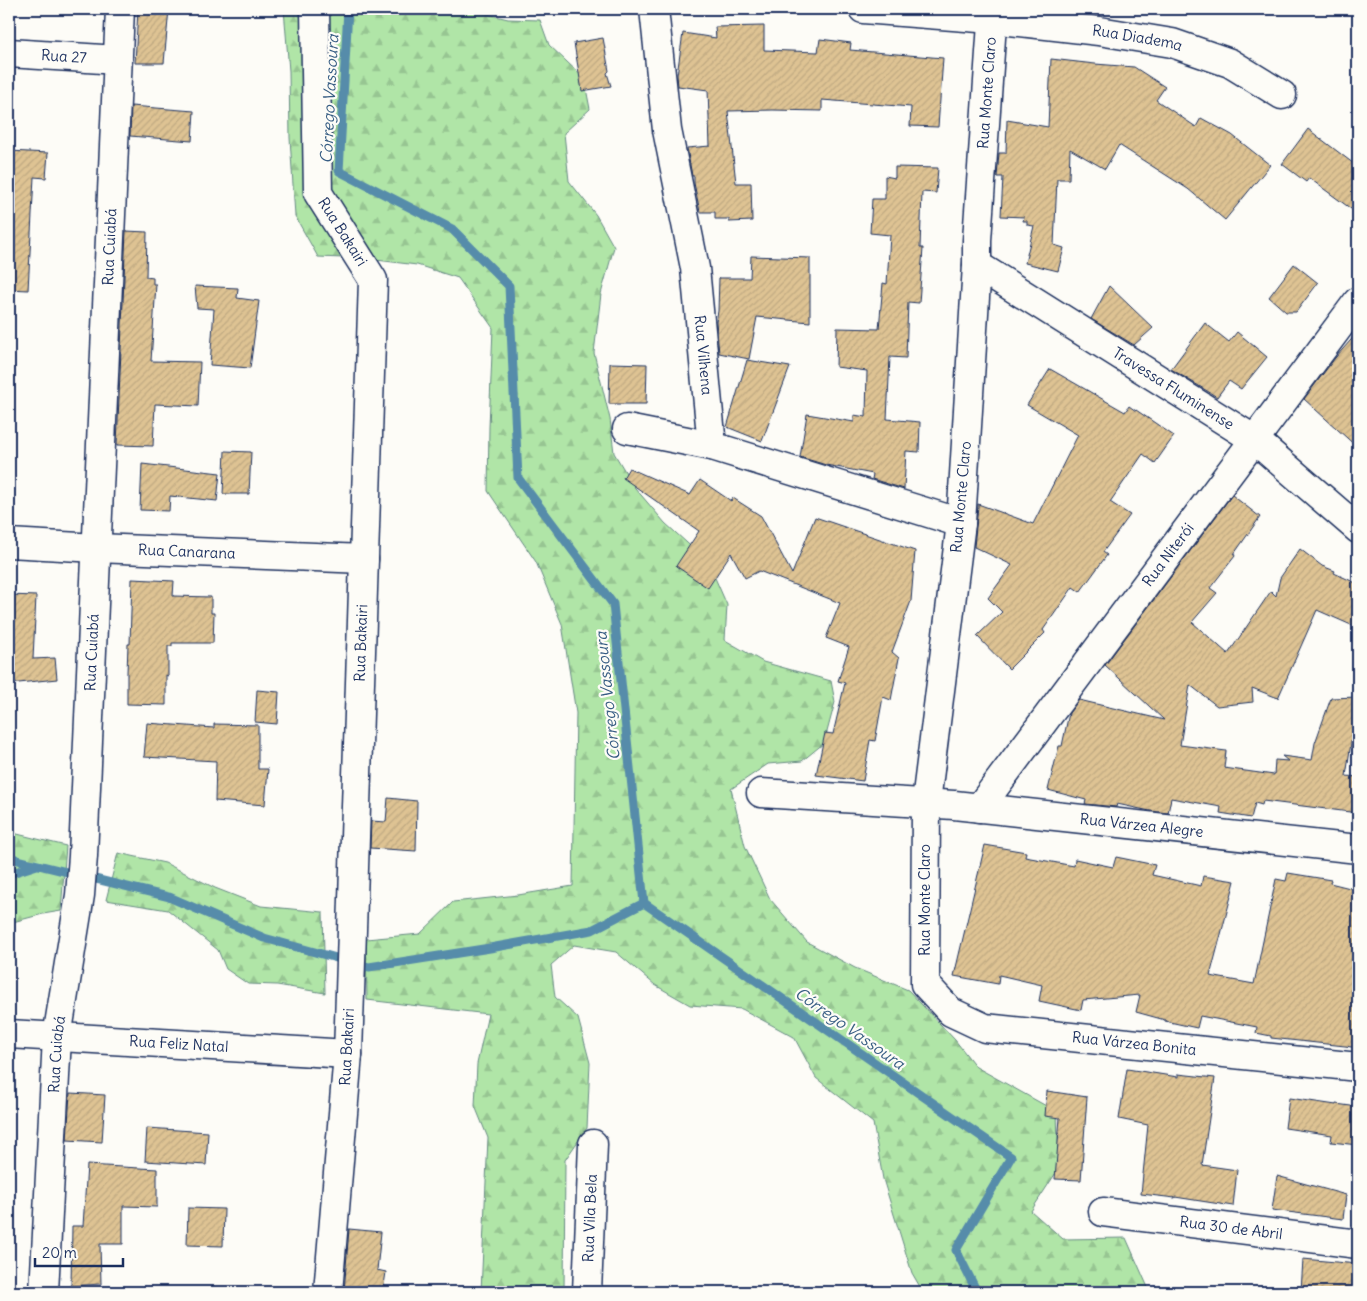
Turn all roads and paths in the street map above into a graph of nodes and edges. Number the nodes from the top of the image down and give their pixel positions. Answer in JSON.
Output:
{"nodes":[{"id":1,"x":120,"y":9,"type":"edge"},
{"id":2,"x":315,"y":9,"type":"edge"},
{"id":3,"x":654,"y":9,"type":"edge"},
{"id":4,"x":863,"y":9,"type":"edge"},
{"id":5,"x":993,"y":14,"type":"edge"},
{"id":6,"x":9,"y":53,"type":"edge"},
{"id":7,"x":118,"y":60,"type":"junction"},
{"id":8,"x":1282,"y":95,"type":"dead end"},
{"id":9,"x":977,"y":265,"type":"junction"},
{"id":10,"x":1358,"y":301,"type":"edge"},
{"id":11,"x":627,"y":429,"type":"dead end"},
{"id":12,"x":1255,"y":440,"type":"junction"},
{"id":13,"x":712,"y":446,"type":"junction"},
{"id":14,"x":961,"y":523,"type":"junction"},
{"id":15,"x":1358,"y":529,"type":"edge"},
{"id":16,"x":9,"y":543,"type":"edge"},
{"id":17,"x":96,"y":548,"type":"junction"},
{"id":18,"x":364,"y":559,"type":"junction"},
{"id":19,"x":762,"y":793,"type":"dead end"},
{"id":20,"x":926,"y":802,"type":"junction"},
{"id":21,"x":979,"y":808,"type":"junction"},
{"id":22,"x":1358,"y":849,"type":"edge"},
{"id":23,"x":925,"y":984,"type":"joint"},
{"id":24,"x":9,"y":1034,"type":"edge"},
{"id":25,"x":57,"y":1037,"type":"junction"},
{"id":26,"x":348,"y":1054,"type":"junction"},
{"id":27,"x":1358,"y":1067,"type":"edge"},
{"id":28,"x":593,"y":1144,"type":"dead end"},
{"id":29,"x":1103,"y":1212,"type":"dead end"},
{"id":30,"x":1358,"y":1244,"type":"edge"},
{"id":31,"x":44,"y":1292,"type":"edge"},
{"id":32,"x":328,"y":1292,"type":"edge"},
{"id":33,"x":587,"y":1292,"type":"edge"}],
"edges":[{"from":1,"to":7,"type":"street","name":"Rua Cuiabá"},
{"from":2,"to":18,"type":"street","name":"Rua Bakairi"},
{"from":3,"to":13,"type":"street","name":"Rua Vilhena"},
{"from":4,"to":5,"type":"street","name":"Rua Diadema"},
{"from":5,"to":8,"type":"street","name":"Rua Diadema"},
{"from":5,"to":9,"type":"street","name":"Rua Monte Claro"},
{"from":6,"to":7,"type":"street","name":"Rua 27"},
{"from":7,"to":17,"type":"street","name":"Rua Cuiabá"},
{"from":9,"to":12,"type":"street","name":"Travessa Fluminense"},
{"from":9,"to":14,"type":"street","name":"Rua Monte Claro"},
{"from":10,"to":12,"type":"street","name":"Rua Niterói"},
{"from":11,"to":13,"type":"street"},
{"from":12,"to":15,"type":"street","name":"Travessa Fluminense"},
{"from":12,"to":21,"type":"street","name":"Rua Niterói"},
{"from":13,"to":14,"type":"street"},
{"from":14,"to":20,"type":"street","name":"Rua Monte Claro"},
{"from":16,"to":17,"type":"street","name":"Rua Canarana"},
{"from":17,"to":18,"type":"street","name":"Rua Canarana"},
{"from":17,"to":25,"type":"street","name":"Rua Cuiabá"},
{"from":18,"to":26,"type":"street","name":"Rua Bakairi"},
{"from":19,"to":20,"type":"street","name":"Rua Várzea Alegre"},
{"from":20,"to":21,"type":"street","name":"Rua Várzea Alegre"},
{"from":20,"to":23,"type":"street","name":"Rua Monte Claro"},
{"from":21,"to":22,"type":"street","name":"Rua Várzea Alegre"},
{"from":23,"to":27,"type":"street","name":"Rua Várzea Bonita"},
{"from":24,"to":25,"type":"street","name":"Rua Feliz Natal"},
{"from":25,"to":26,"type":"street","name":"Rua Feliz Natal"},
{"from":25,"to":31,"type":"street","name":"Rua Cuiabá"},
{"from":26,"to":32,"type":"street","name":"Rua Bakairi"},
{"from":28,"to":33,"type":"street","name":"Rua Vila Bela"},
{"from":29,"to":30,"type":"street","name":"Rua 30 de Abril"}]}
